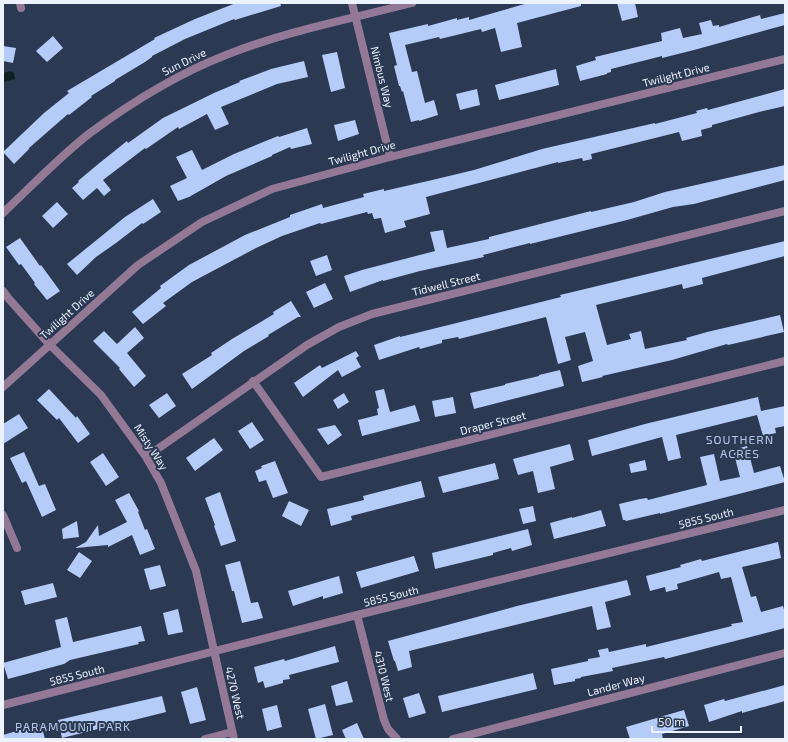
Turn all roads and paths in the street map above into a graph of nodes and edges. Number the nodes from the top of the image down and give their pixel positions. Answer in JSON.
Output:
{"nodes":[{"id":1,"x":352,"y":3,"type":"edge"},
{"id":2,"x":412,"y":3,"type":"edge"},
{"id":3,"x":356,"y":17,"type":"junction"},
{"id":4,"x":785,"y":59,"type":"edge"},
{"id":5,"x":390,"y":157,"type":"junction"},
{"id":6,"x":785,"y":211,"type":"edge"},
{"id":7,"x":3,"y":213,"type":"edge"},
{"id":8,"x":3,"y":291,"type":"edge"},
{"id":9,"x":50,"y":345,"type":"junction"},
{"id":10,"x":785,"y":361,"type":"edge"},
{"id":11,"x":253,"y":381,"type":"junction"},
{"id":12,"x":3,"y":388,"type":"edge"},
{"id":13,"x":146,"y":457,"type":"junction"},
{"id":14,"x":785,"y":510,"type":"edge"},
{"id":15,"x":3,"y":515,"type":"edge"},
{"id":16,"x":17,"y":548,"type":"dead end"},
{"id":17,"x":357,"y":616,"type":"junction"},
{"id":18,"x":214,"y":652,"type":"junction"},
{"id":19,"x":785,"y":653,"type":"edge"},
{"id":20,"x":3,"y":705,"type":"edge"},
{"id":21,"x":233,"y":736,"type":"edge"},
{"id":22,"x":205,"y":739,"type":"edge"},
{"id":23,"x":397,"y":739,"type":"edge"},
{"id":24,"x":453,"y":739,"type":"edge"}],
"edges":[{"from":1,"to":3,"type":"street","name":"Nimbus Way"},
{"from":2,"to":3,"type":"street","name":"Sun Drive"},
{"from":3,"to":5,"type":"street","name":"Nimbus Way"},
{"from":3,"to":7,"type":"street","name":"Sun Drive"},
{"from":4,"to":5,"type":"street","name":"Twilight Drive"},
{"from":5,"to":9,"type":"street","name":"Twilight Drive"},
{"from":6,"to":11,"type":"street","name":"Tidwell Street"},
{"from":8,"to":9,"type":"street","name":"Misty Way"},
{"from":9,"to":12,"type":"street","name":"Twilight Drive"},
{"from":9,"to":13,"type":"street","name":"Misty Way"},
{"from":10,"to":11,"type":"street","name":"Draper Street"},
{"from":11,"to":13,"type":"street","name":"Tidwell Street"},
{"from":13,"to":18,"type":"street","name":"Misty Way"},
{"from":14,"to":17,"type":"street","name":"5855 South"},
{"from":15,"to":16,"type":"street"},
{"from":17,"to":18,"type":"street","name":"5855 South"},
{"from":17,"to":23,"type":"street","name":"4310 West"},
{"from":18,"to":20,"type":"street","name":"5855 South"},
{"from":18,"to":21,"type":"street","name":"4270 West"},
{"from":19,"to":24,"type":"street","name":"Lander Way"},
{"from":21,"to":22,"type":"street"}]}
